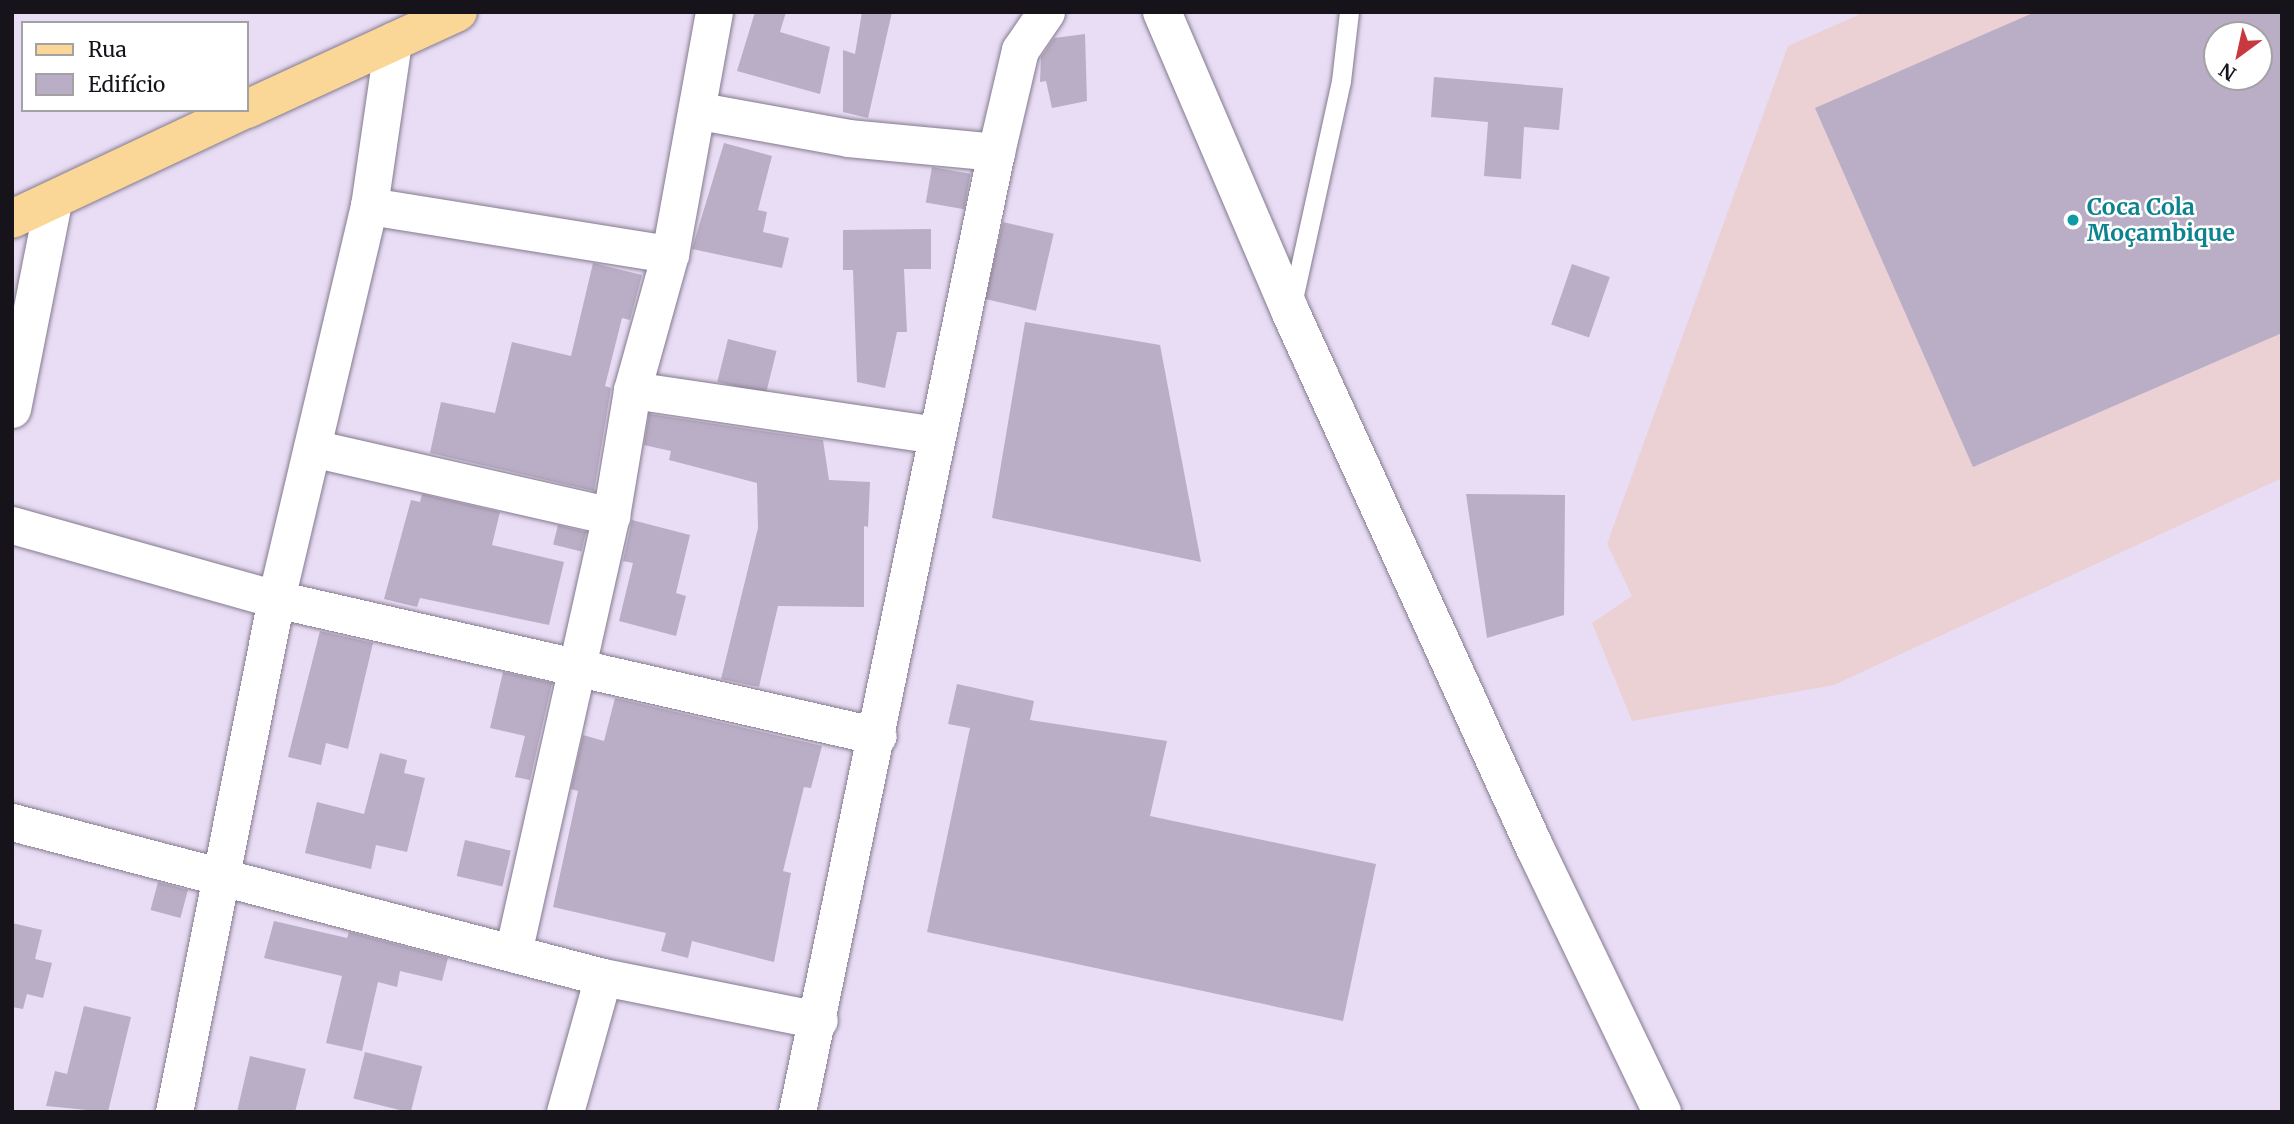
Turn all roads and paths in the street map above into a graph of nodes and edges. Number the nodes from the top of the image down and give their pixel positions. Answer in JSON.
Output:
{"nodes":[{"id":1,"x":458,"y":12,"type":"edge"},
{"id":2,"x":714,"y":12,"type":"edge"},
{"id":3,"x":1046,"y":12,"type":"edge"},
{"id":4,"x":1162,"y":12,"type":"edge"},
{"id":5,"x":1349,"y":12,"type":"edge"},
{"id":6,"x":393,"y":41,"type":"junction"},
{"id":7,"x":248,"y":109,"type":"edge"},
{"id":8,"x":700,"y":111,"type":"junction"},
{"id":9,"x":241,"y":112,"type":"edge"},
{"id":10,"x":996,"y":152,"type":"junction"},
{"id":11,"x":53,"y":201,"type":"junction"},
{"id":12,"x":369,"y":205,"type":"junction"},
{"id":13,"x":12,"y":219,"type":"edge"},
{"id":14,"x":670,"y":254,"type":"junction"},
{"id":15,"x":1290,"y":311,"type":"junction"},
{"id":16,"x":632,"y":390,"type":"junction"},
{"id":17,"x":12,"y":410,"type":"edge"},
{"id":18,"x":937,"y":435,"type":"junction"},
{"id":19,"x":312,"y":448,"type":"junction"},
{"id":20,"x":611,"y":516,"type":"junction"},
{"id":21,"x":12,"y":525,"type":"edge"},
{"id":22,"x":276,"y":599,"type":"junction"},
{"id":23,"x":573,"y":669,"type":"junction"},
{"id":24,"x":878,"y":736,"type":"junction"},
{"id":25,"x":12,"y":822,"type":"edge"},
{"id":26,"x":218,"y":876,"type":"junction"},
{"id":27,"x":513,"y":953,"type":"junction"},
{"id":28,"x":603,"y":978,"type":"junction"},
{"id":29,"x":819,"y":1020,"type":"junction"},
{"id":30,"x":174,"y":1112,"type":"edge"},
{"id":31,"x":565,"y":1112,"type":"edge"},
{"id":32,"x":797,"y":1112,"type":"edge"},
{"id":33,"x":1662,"y":1112,"type":"edge"}],
"edges":[{"from":1,"to":6,"type":"main road"},
{"from":2,"to":8,"type":"street"},
{"from":3,"to":10,"type":"street"},
{"from":4,"to":15,"type":"main road"},
{"from":5,"to":15,"type":"lane"},
{"from":6,"to":7,"type":"main road"},
{"from":6,"to":12,"type":"street"},
{"from":8,"to":10,"type":"street"},
{"from":8,"to":14,"type":"street"},
{"from":9,"to":11,"type":"main road"},
{"from":10,"to":18,"type":"street"},
{"from":11,"to":13,"type":"main road"},
{"from":11,"to":17,"type":"street"},
{"from":12,"to":14,"type":"street"},
{"from":12,"to":19,"type":"street"},
{"from":14,"to":16,"type":"street"},
{"from":15,"to":33,"type":"main road"},
{"from":16,"to":18,"type":"street"},
{"from":16,"to":20,"type":"street"},
{"from":18,"to":24,"type":"street"},
{"from":19,"to":20,"type":"street"},
{"from":19,"to":22,"type":"street"},
{"from":20,"to":23,"type":"street"},
{"from":21,"to":22,"type":"street"},
{"from":22,"to":23,"type":"street"},
{"from":22,"to":26,"type":"street"},
{"from":23,"to":24,"type":"street"},
{"from":23,"to":27,"type":"street"},
{"from":24,"to":29,"type":"street"},
{"from":25,"to":26,"type":"street"},
{"from":26,"to":27,"type":"street"},
{"from":26,"to":30,"type":"street"},
{"from":27,"to":28,"type":"street"},
{"from":28,"to":29,"type":"street"},
{"from":28,"to":31,"type":"street"},
{"from":29,"to":32,"type":"street"}]}
